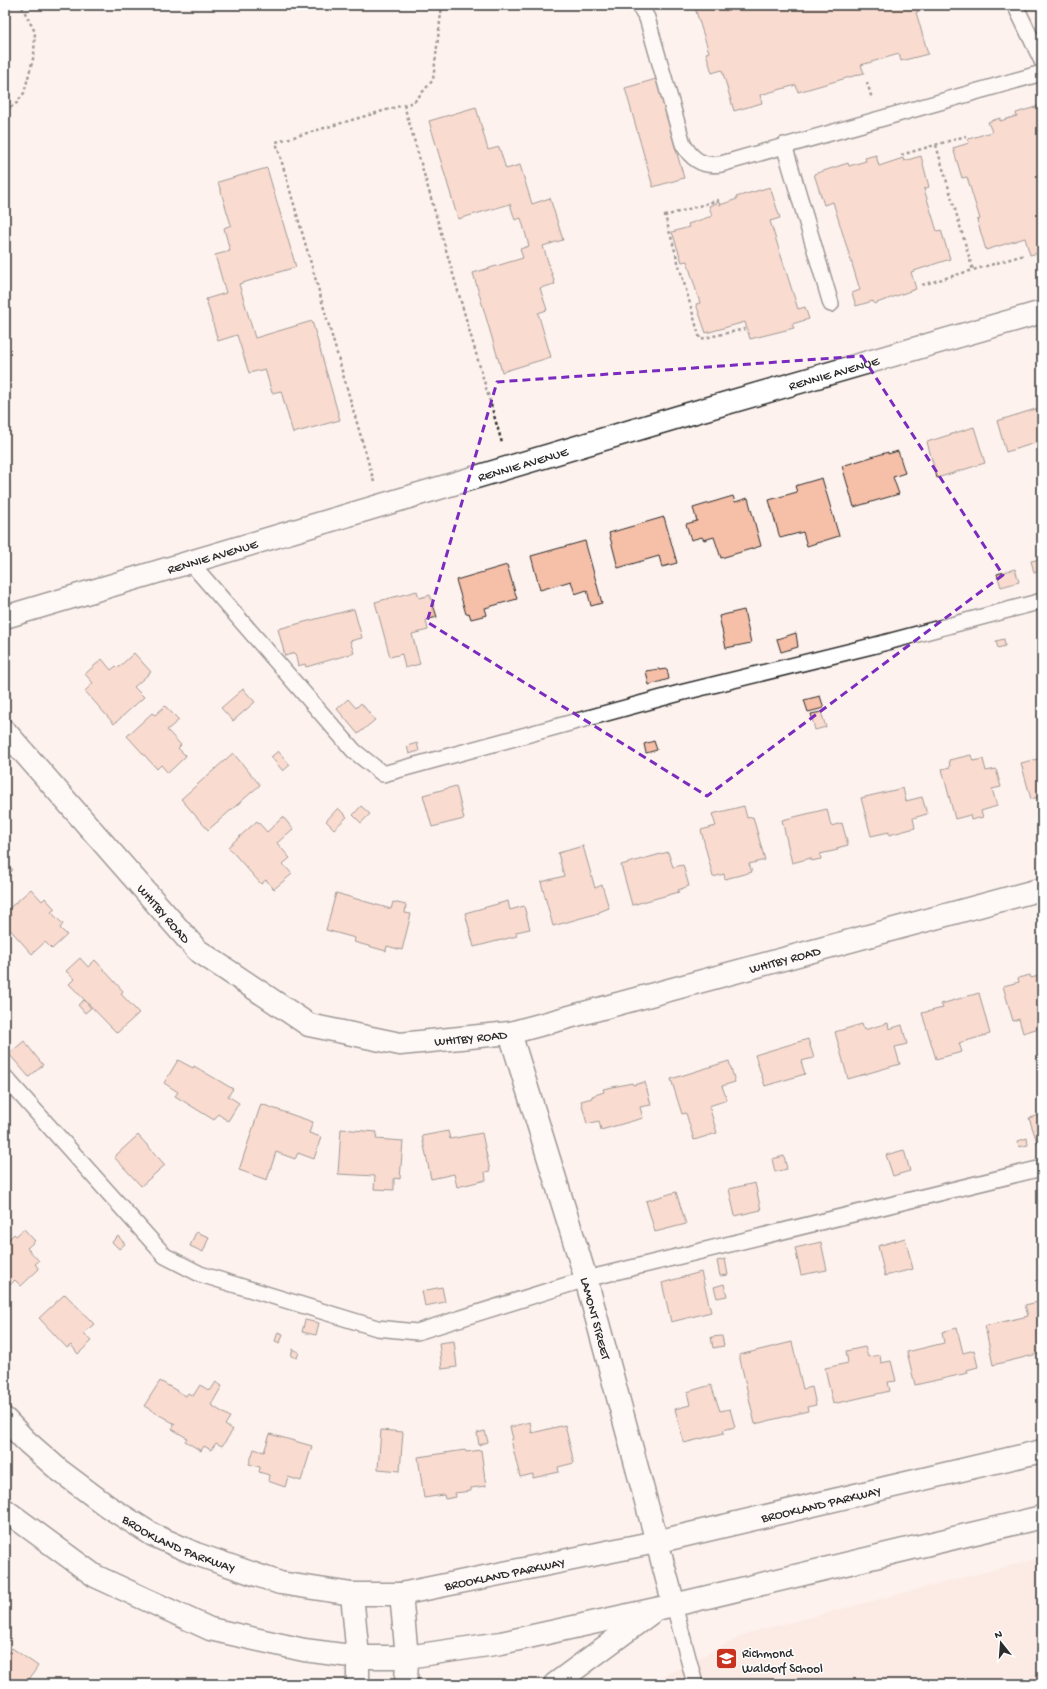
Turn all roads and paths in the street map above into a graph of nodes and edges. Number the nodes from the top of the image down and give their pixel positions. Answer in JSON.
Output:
{"nodes":[{"id":1,"x":21,"y":5,"type":"edge"},
{"id":2,"x":442,"y":5,"type":"edge"},
{"id":3,"x":639,"y":5,"type":"edge"},
{"id":4,"x":1015,"y":5,"type":"edge"},
{"id":5,"x":1042,"y":61,"type":"edge"},
{"id":6,"x":1042,"y":73,"type":"edge"},
{"id":7,"x":867,"y":82,"type":"dead end"},
{"id":8,"x":873,"y":104,"type":"dead end"},
{"id":9,"x":404,"y":105,"type":"junction"},
{"id":10,"x":5,"y":110,"type":"edge"},
{"id":11,"x":966,"y":136,"type":"dead end"},
{"id":12,"x":936,"y":145,"type":"junction"},
{"id":13,"x":784,"y":146,"type":"junction"},
{"id":14,"x":901,"y":155,"type":"dead end"},
{"id":15,"x":719,"y":200,"type":"dead end"},
{"id":16,"x":1024,"y":255,"type":"dead end"},
{"id":17,"x":973,"y":270,"type":"junction"},
{"id":18,"x":922,"y":285,"type":"dead end"},
{"id":19,"x":831,"y":304,"type":"dead end"},
{"id":20,"x":1042,"y":312,"type":"edge"},
{"id":21,"x":745,"y":329,"type":"dead end"},
{"id":22,"x":503,"y":447,"type":"dead end"},
{"id":23,"x":375,"y":484,"type":"dead end"},
{"id":24,"x":190,"y":562,"type":"junction"},
{"id":25,"x":1042,"y":601,"type":"edge"},
{"id":26,"x":5,"y":617,"type":"edge"},
{"id":27,"x":5,"y":731,"type":"edge"},
{"id":28,"x":1042,"y":889,"type":"edge"},
{"id":29,"x":510,"y":1033,"type":"junction"},
{"id":30,"x":5,"y":1077,"type":"edge"},
{"id":31,"x":1042,"y":1168,"type":"edge"},
{"id":32,"x":586,"y":1279,"type":"junction"},
{"id":33,"x":5,"y":1419,"type":"edge"},
{"id":34,"x":1042,"y":1451,"type":"edge"},
{"id":35,"x":5,"y":1510,"type":"edge"},
{"id":36,"x":1042,"y":1517,"type":"edge"},
{"id":37,"x":656,"y":1542,"type":"junction"},
{"id":38,"x":352,"y":1594,"type":"junction"},
{"id":39,"x":401,"y":1594,"type":"junction"},
{"id":40,"x":666,"y":1607,"type":"junction"},
{"id":41,"x":358,"y":1657,"type":"junction"},
{"id":42,"x":407,"y":1657,"type":"junction"},
{"id":43,"x":358,"y":1684,"type":"edge"},
{"id":44,"x":406,"y":1684,"type":"edge"},
{"id":45,"x":555,"y":1684,"type":"edge"},
{"id":46,"x":696,"y":1684,"type":"edge"}],
"edges":[{"from":1,"to":10,"type":"path"},
{"from":2,"to":9,"type":"path"},
{"from":3,"to":13,"type":"lane"},
{"from":4,"to":5,"type":"lane"},
{"from":6,"to":13,"type":"lane"},
{"from":7,"to":8,"type":"path"},
{"from":9,"to":22,"type":"path"},
{"from":9,"to":23,"type":"path"},
{"from":11,"to":12,"type":"path"},
{"from":12,"to":14,"type":"path"},
{"from":12,"to":17,"type":"path"},
{"from":13,"to":19,"type":"lane"},
{"from":15,"to":21,"type":"path"},
{"from":16,"to":17,"type":"path"},
{"from":17,"to":18,"type":"path"},
{"from":20,"to":24,"type":"street","name":"RENNIE AVENUE"},
{"from":24,"to":25,"type":"lane"},
{"from":24,"to":26,"type":"street","name":"RENNIE AVENUE"},
{"from":27,"to":29,"type":"street","name":"WHITBY ROAD"},
{"from":28,"to":29,"type":"street","name":"WHITBY ROAD"},
{"from":29,"to":32,"type":"street","name":"LAMONT STREET"},
{"from":30,"to":32,"type":"lane"},
{"from":31,"to":32,"type":"lane"},
{"from":32,"to":37,"type":"street","name":"LAMONT STREET"},
{"from":33,"to":38,"type":"street","name":"BROOKLAND PARKWAY"},
{"from":34,"to":37,"type":"street","name":"BROOKLAND PARKWAY"},
{"from":35,"to":41,"type":"street"},
{"from":36,"to":40,"type":"street"},
{"from":37,"to":39,"type":"street","name":"BROOKLAND PARKWAY"},
{"from":37,"to":40,"type":"street","name":"LAMONT STREET"},
{"from":38,"to":39,"type":"street","name":"BROOKLAND PARKWAY"},
{"from":38,"to":41,"type":"street"},
{"from":39,"to":42,"type":"street"},
{"from":40,"to":42,"type":"street"},
{"from":40,"to":45,"type":"street"},
{"from":40,"to":46,"type":"lane"},
{"from":41,"to":42,"type":"street"},
{"from":41,"to":43,"type":"street"},
{"from":42,"to":44,"type":"street"}]}
